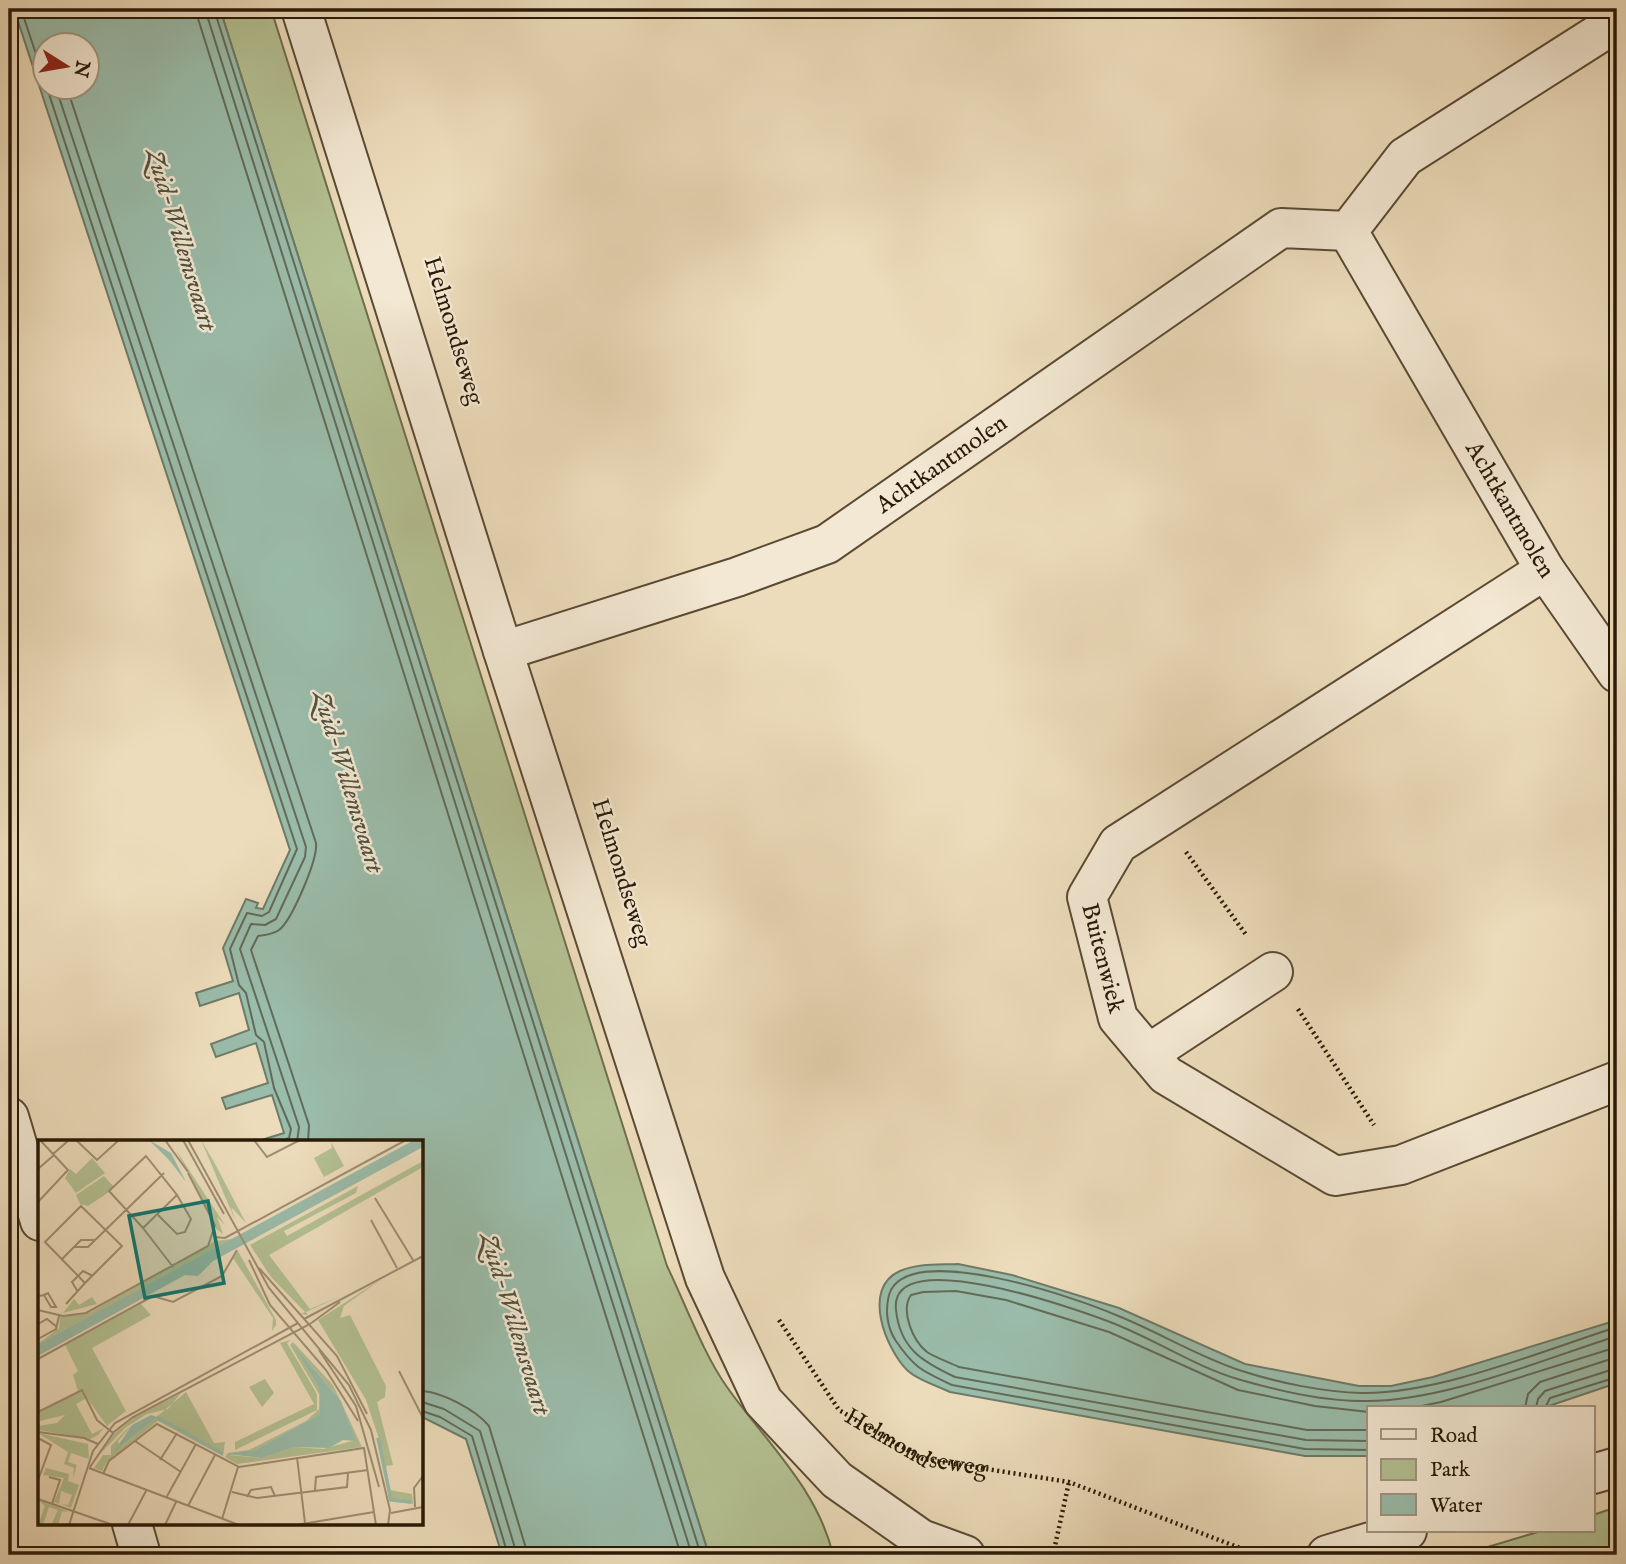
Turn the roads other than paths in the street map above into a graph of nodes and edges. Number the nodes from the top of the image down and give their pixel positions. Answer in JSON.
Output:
{"nodes":[{"id":1,"x":301,"y":9,"type":"edge"},
{"id":2,"x":1617,"y":22,"type":"edge"},
{"id":3,"x":1348,"y":231,"type":"junction"},
{"id":4,"x":1545,"y":570,"type":"junction"},
{"id":5,"x":502,"y":651,"type":"junction"},
{"id":6,"x":1617,"y":673,"type":"edge"},
{"id":7,"x":1273,"y":972,"type":"dead end"},
{"id":8,"x":1148,"y":1054,"type":"junction"},
{"id":9,"x":1617,"y":1082,"type":"edge"},
{"id":10,"x":9,"y":1117,"type":"edge"},
{"id":11,"x":38,"y":1214,"type":"edge"},
{"id":12,"x":1617,"y":1467,"type":"edge"},
{"id":13,"x":1594,"y":1474,"type":"edge"},
{"id":14,"x":133,"y":1526,"type":"edge"},
{"id":15,"x":1404,"y":1532,"type":"edge"},
{"id":16,"x":917,"y":1547,"type":"edge"},
{"id":17,"x":141,"y":1555,"type":"edge"},
{"id":18,"x":965,"y":1555,"type":"edge"},
{"id":19,"x":1327,"y":1555,"type":"edge"}],
"edges":[{"from":1,"to":5,"type":"street","name":"Helmondseweg"},
{"from":2,"to":3,"type":"street"},
{"from":3,"to":4,"type":"street","name":"Achtkantmolen"},
{"from":3,"to":5,"type":"street","name":"Achtkantmolen"},
{"from":4,"to":6,"type":"street","name":"Achtkantmolen"},
{"from":4,"to":8,"type":"street","name":"Buitenwiek"},
{"from":5,"to":16,"type":"street","name":"Helmondseweg"},
{"from":7,"to":8,"type":"street"},
{"from":8,"to":9,"type":"street","name":"Buitenwiek"},
{"from":10,"to":11,"type":"street"},
{"from":12,"to":13,"type":"street"},
{"from":14,"to":17,"type":"street"},
{"from":15,"to":19,"type":"street"},
{"from":16,"to":18,"type":"street","name":"Helmondseweg"}]}
